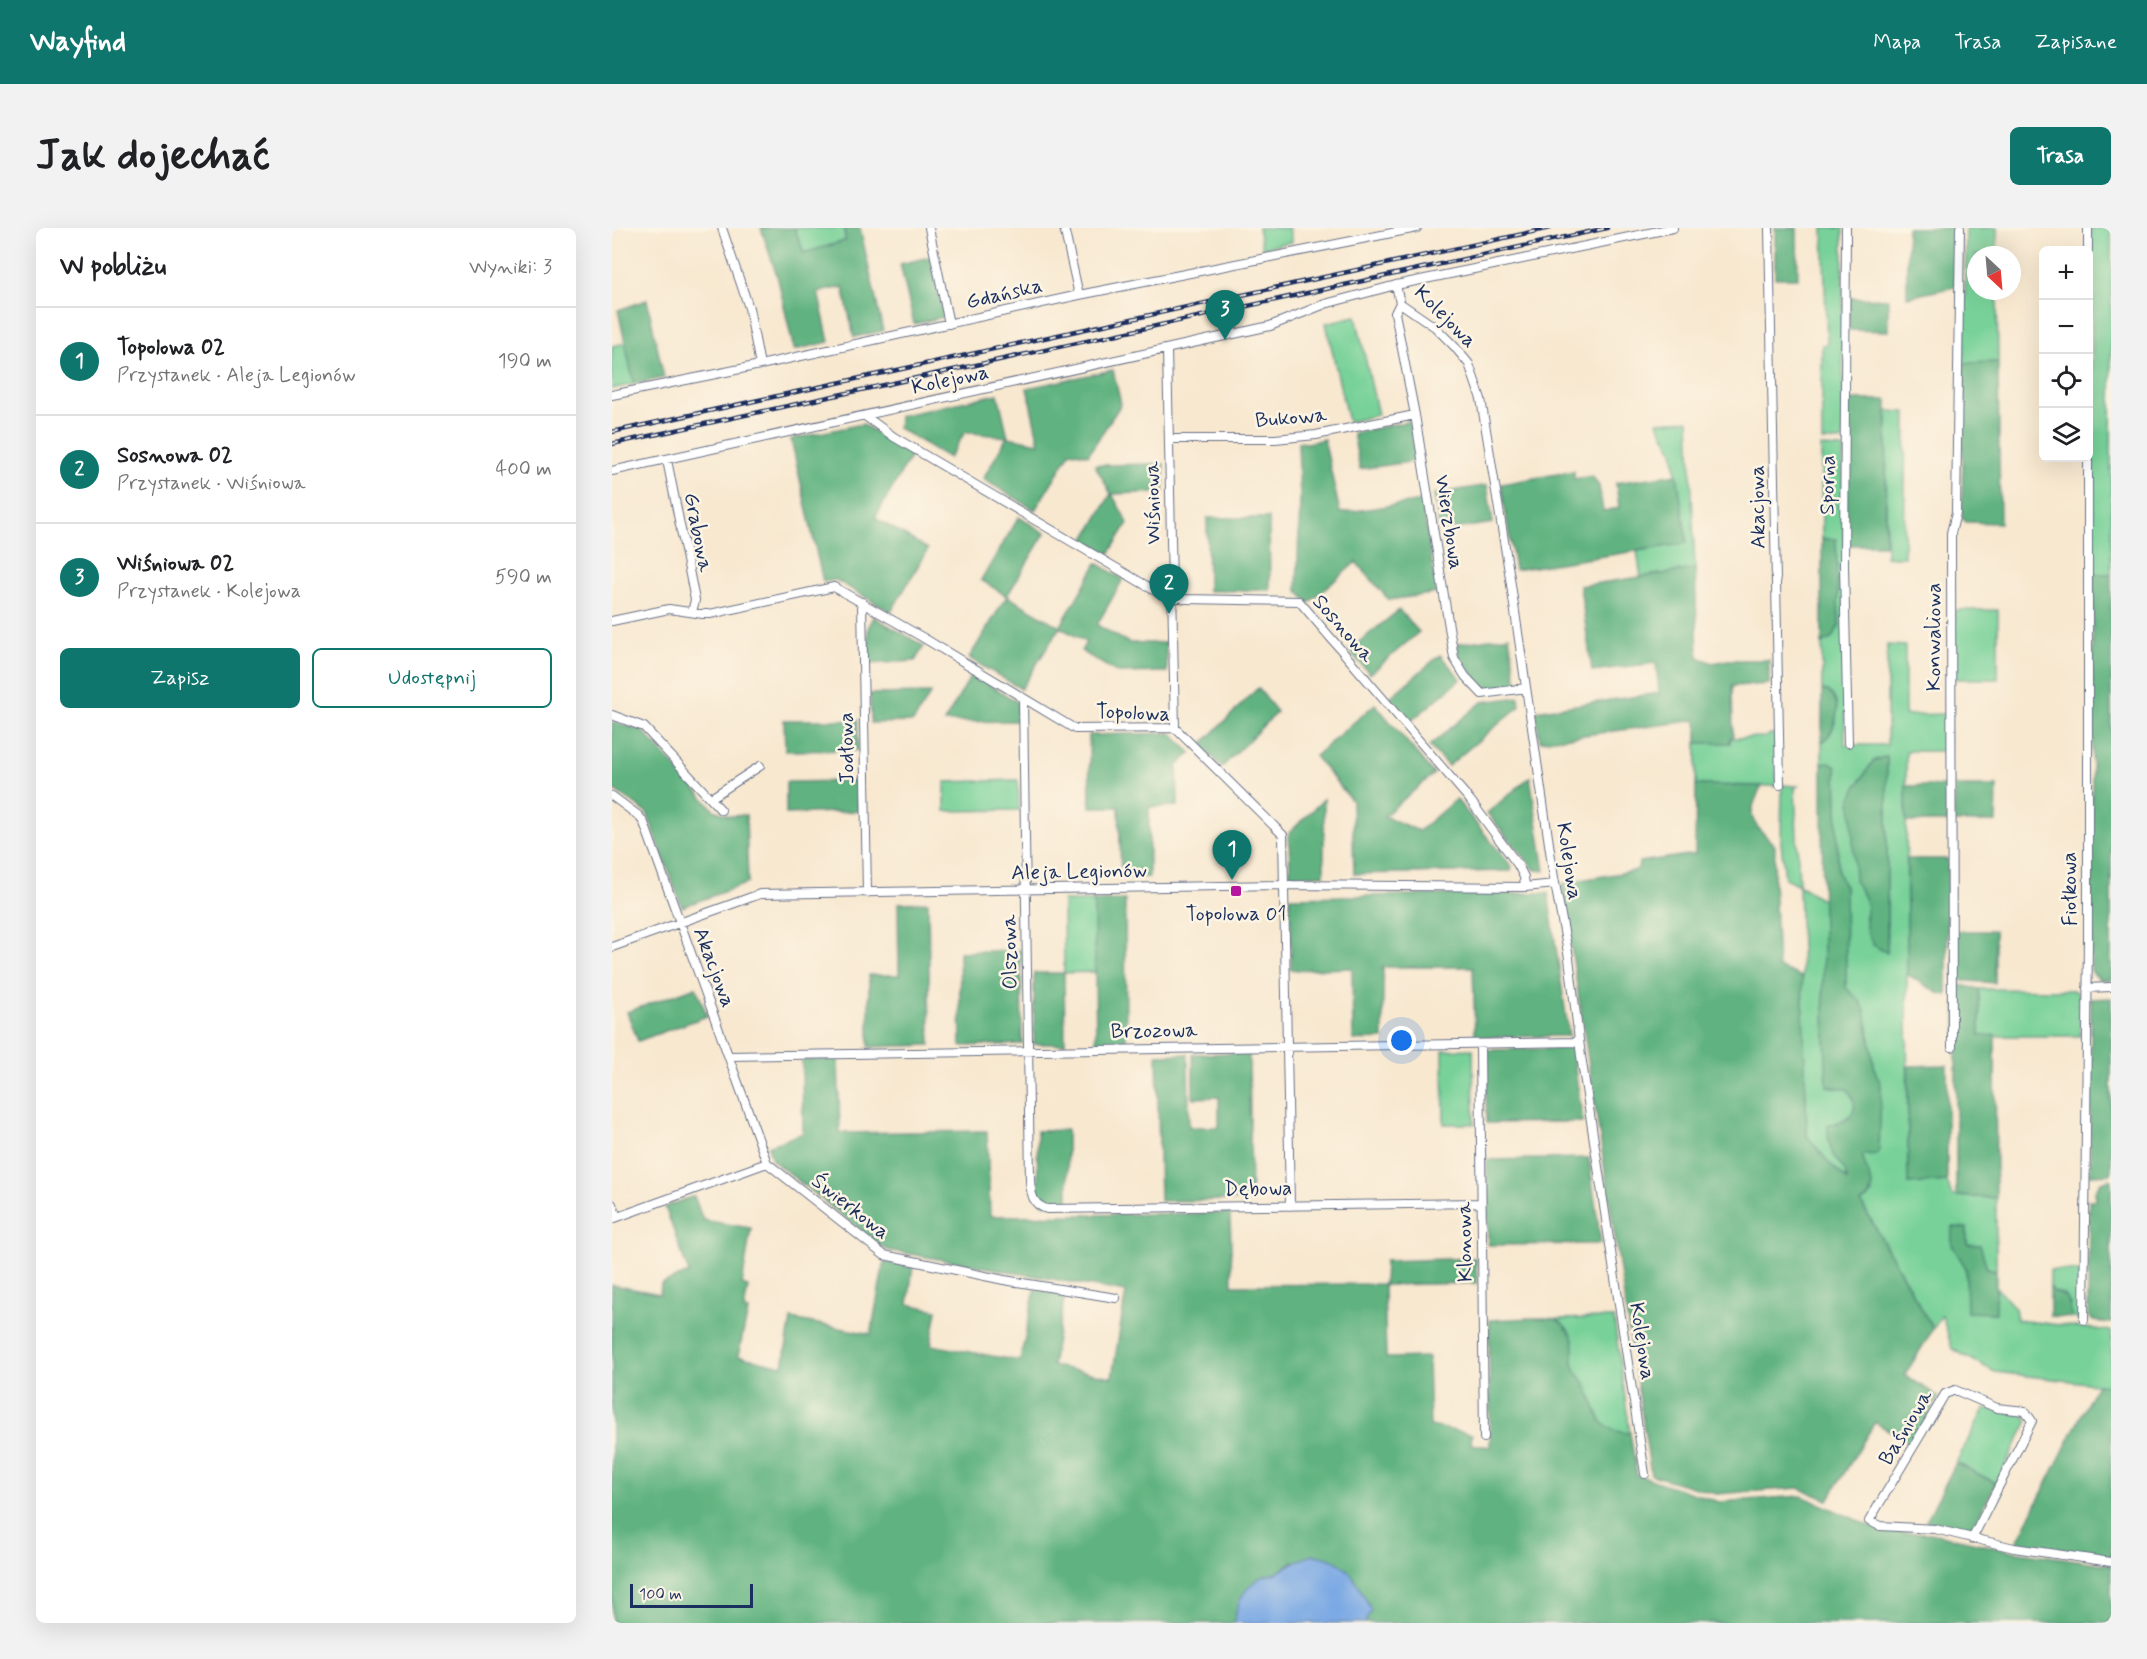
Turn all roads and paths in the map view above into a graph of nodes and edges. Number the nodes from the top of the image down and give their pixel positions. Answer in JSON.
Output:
{"nodes":[{"id":1,"x":722,"y":228,"type":"edge"},
{"id":2,"x":929,"y":228,"type":"edge"},
{"id":3,"x":1064,"y":228,"type":"edge"},
{"id":4,"x":1416,"y":228,"type":"edge"},
{"id":5,"x":1674,"y":228,"type":"edge"},
{"id":6,"x":1769,"y":228,"type":"edge"},
{"id":7,"x":1846,"y":228,"type":"edge"},
{"id":8,"x":1960,"y":228,"type":"edge"},
{"id":9,"x":2088,"y":228,"type":"edge"},
{"id":10,"x":2088,"y":246,"type":"edge"},
{"id":11,"x":1396,"y":285,"type":"junction"},
{"id":12,"x":1078,"y":295,"type":"junction"},
{"id":13,"x":1400,"y":303,"type":"junction"},
{"id":14,"x":949,"y":324,"type":"junction"},
{"id":15,"x":1167,"y":349,"type":"junction"},
{"id":16,"x":760,"y":365,"type":"junction"},
{"id":17,"x":612,"y":395,"type":"edge"},
{"id":18,"x":1415,"y":415,"type":"junction"},
{"id":19,"x":866,"y":417,"type":"junction"},
{"id":20,"x":1169,"y":439,"type":"junction"},
{"id":21,"x":667,"y":460,"type":"junction"},
{"id":22,"x":2088,"y":462,"type":"edge"},
{"id":23,"x":612,"y":471,"type":"edge"},
{"id":24,"x":1172,"y":597,"type":"junction"},
{"id":25,"x":862,"y":602,"type":"junction"},
{"id":26,"x":692,"y":612,"type":"junction"},
{"id":27,"x":612,"y":621,"type":"edge"},
{"id":28,"x":1526,"y":688,"type":"junction"},
{"id":29,"x":1023,"y":698,"type":"junction"},
{"id":30,"x":612,"y":714,"type":"edge"},
{"id":31,"x":1175,"y":728,"type":"junction"},
{"id":32,"x":1848,"y":743,"type":"dead end"},
{"id":33,"x":760,"y":766,"type":"dead end"},
{"id":34,"x":1780,"y":785,"type":"dead end"},
{"id":35,"x":612,"y":796,"type":"edge"},
{"id":36,"x":711,"y":798,"type":"junction"},
{"id":37,"x":721,"y":810,"type":"dead end"},
{"id":38,"x":1555,"y":884,"type":"junction"},
{"id":39,"x":1283,"y":885,"type":"junction"},
{"id":40,"x":1525,"y":887,"type":"junction"},
{"id":41,"x":1026,"y":890,"type":"junction"},
{"id":42,"x":867,"y":892,"type":"junction"},
{"id":43,"x":679,"y":922,"type":"junction"},
{"id":44,"x":612,"y":947,"type":"edge"},
{"id":45,"x":2111,"y":987,"type":"edge"},
{"id":46,"x":2087,"y":988,"type":"junction"},
{"id":47,"x":1579,"y":1042,"type":"junction"},
{"id":48,"x":1480,"y":1045,"type":"junction"},
{"id":49,"x":1287,"y":1047,"type":"junction"},
{"id":50,"x":1952,"y":1047,"type":"dead end"},
{"id":51,"x":1029,"y":1050,"type":"junction"},
{"id":52,"x":730,"y":1056,"type":"junction"},
{"id":53,"x":767,"y":1163,"type":"junction"},
{"id":54,"x":1481,"y":1203,"type":"junction"},
{"id":55,"x":612,"y":1204,"type":"edge"},
{"id":56,"x":1037,"y":1204,"type":"joint"},
{"id":57,"x":1290,"y":1206,"type":"junction"},
{"id":58,"x":614,"y":1218,"type":"edge"},
{"id":59,"x":1116,"y":1298,"type":"dead end"},
{"id":60,"x":2084,"y":1320,"type":"dead end"},
{"id":61,"x":1484,"y":1438,"type":"dead end"},
{"id":62,"x":1645,"y":1474,"type":"dead end"},
{"id":63,"x":1972,"y":1539,"type":"junction"},
{"id":64,"x":2111,"y":1562,"type":"edge"}],
"edges":[{"from":1,"to":16,"type":"street"},
{"from":2,"to":14,"type":"street"},
{"from":3,"to":12,"type":"street"},
{"from":4,"to":12,"type":"street","name":"Gdańska"},
{"from":5,"to":11,"type":"street","name":"Kolejowa"},
{"from":6,"to":34,"type":"street","name":"Akacjowa"},
{"from":7,"to":32,"type":"street","name":"Sporna"},
{"from":8,"to":50,"type":"street","name":"Konwaliowa"},
{"from":9,"to":10,"type":"street"},
{"from":11,"to":13,"type":"street","name":"Kolejowa"},
{"from":11,"to":15,"type":"street","name":"Kolejowa"},
{"from":12,"to":14,"type":"street","name":"Gdańska"},
{"from":13,"to":18,"type":"street","name":"Wierzbowa"},
{"from":13,"to":28,"type":"street","name":"Kolejowa"},
{"from":14,"to":16,"type":"street","name":"Gdańska"},
{"from":15,"to":19,"type":"street","name":"Kolejowa"},
{"from":15,"to":20,"type":"street","name":"Wiśniowa"},
{"from":16,"to":17,"type":"street","name":"Gdańska"},
{"from":18,"to":20,"type":"street","name":"Bukowa"},
{"from":18,"to":28,"type":"street","name":"Wierzbowa"},
{"from":19,"to":21,"type":"street","name":"Kolejowa"},
{"from":19,"to":24,"type":"street","name":"Sosnowa"},
{"from":20,"to":24,"type":"street","name":"Wiśniowa"},
{"from":21,"to":23,"type":"street","name":"Kolejowa"},
{"from":21,"to":26,"type":"street","name":"Grabowa"},
{"from":22,"to":46,"type":"street","name":"Fiołkowa"},
{"from":24,"to":31,"type":"street","name":"Wiśniowa"},
{"from":24,"to":40,"type":"street","name":"Sosnowa"},
{"from":25,"to":26,"type":"street","name":"Topolowa"},
{"from":25,"to":29,"type":"street","name":"Topolowa"},
{"from":25,"to":42,"type":"street","name":"Jodłowa"},
{"from":26,"to":27,"type":"street","name":"Topolowa"},
{"from":28,"to":38,"type":"street","name":"Kolejowa"},
{"from":29,"to":31,"type":"street","name":"Topolowa"},
{"from":29,"to":41,"type":"street","name":"Olszowa"},
{"from":30,"to":36,"type":"street"},
{"from":31,"to":39,"type":"street","name":"Topolowa"},
{"from":33,"to":36,"type":"street"},
{"from":35,"to":43,"type":"street","name":"Akacjowa"},
{"from":36,"to":37,"type":"street"},
{"from":38,"to":40,"type":"street","name":"Aleja Legionów"},
{"from":38,"to":47,"type":"street","name":"Kolejowa"},
{"from":39,"to":40,"type":"street","name":"Aleja Legionów"},
{"from":39,"to":41,"type":"street","name":"Aleja Legionów"},
{"from":39,"to":49,"type":"street","name":"Topolowa"},
{"from":41,"to":42,"type":"street","name":"Aleja Legionów"},
{"from":41,"to":51,"type":"street","name":"Olszowa"},
{"from":42,"to":43,"type":"street","name":"Aleja Legionów"},
{"from":43,"to":44,"type":"street","name":"Aleja Legionów"},
{"from":43,"to":52,"type":"street","name":"Akacjowa"},
{"from":45,"to":46,"type":"street"},
{"from":46,"to":60,"type":"street","name":"Fiołkowa"},
{"from":47,"to":48,"type":"street","name":"Brzozowa"},
{"from":47,"to":62,"type":"street","name":"Kolejowa"},
{"from":48,"to":49,"type":"street","name":"Brzozowa"},
{"from":48,"to":54,"type":"street","name":"Klonowa"},
{"from":49,"to":51,"type":"street","name":"Brzozowa"},
{"from":49,"to":57,"type":"street","name":"Topolowa"},
{"from":51,"to":52,"type":"street","name":"Brzozowa"},
{"from":51,"to":56,"type":"street","name":"Olszowa"},
{"from":52,"to":53,"type":"street","name":"Akacjowa"},
{"from":53,"to":58,"type":"street"},
{"from":53,"to":59,"type":"street","name":"Świerkowa"},
{"from":54,"to":57,"type":"street","name":"Dębowa"},
{"from":54,"to":61,"type":"street","name":"Klonowa"},
{"from":55,"to":58,"type":"street"},
{"from":56,"to":57,"type":"street","name":"Dębowa"},
{"from":63,"to":63,"type":"street","name":"Baśniowa"},
{"from":63,"to":64,"type":"street"}]}
